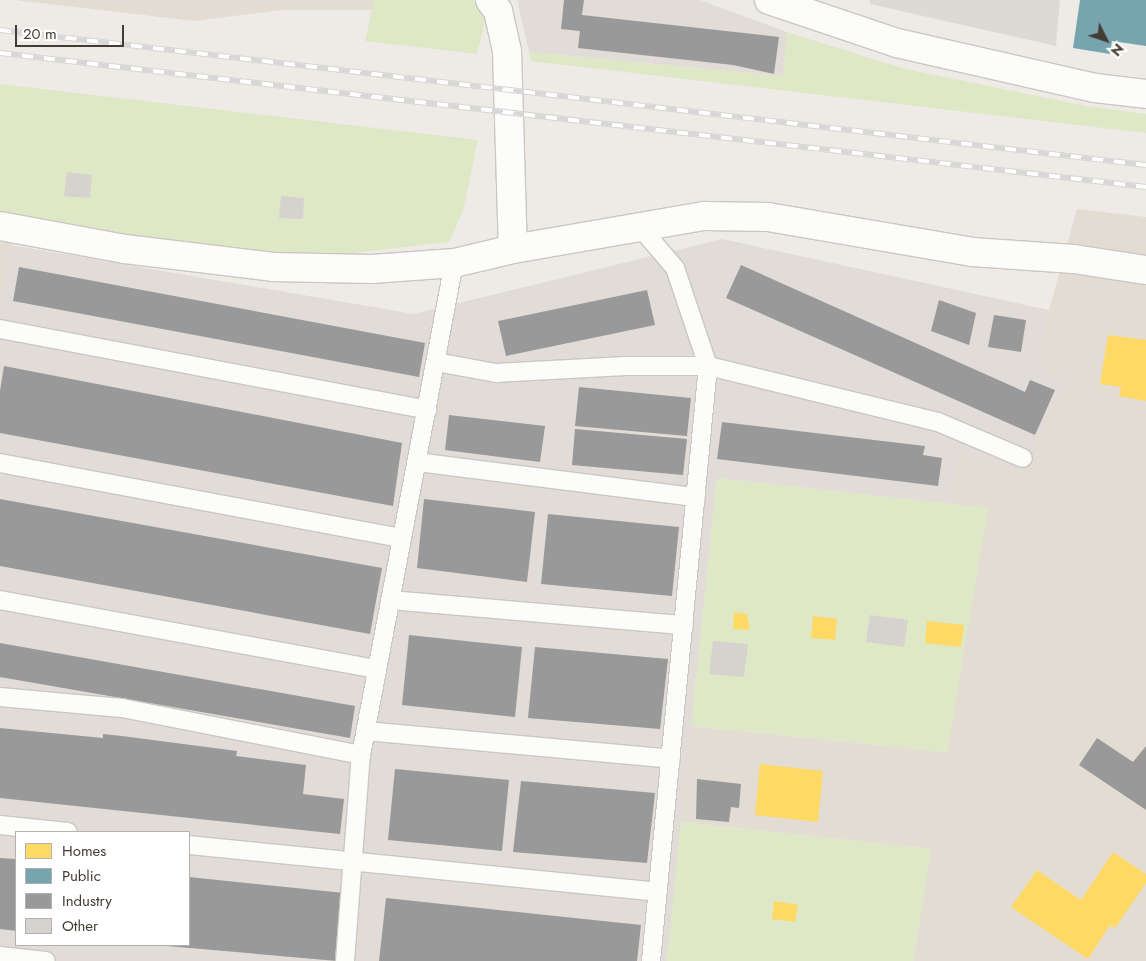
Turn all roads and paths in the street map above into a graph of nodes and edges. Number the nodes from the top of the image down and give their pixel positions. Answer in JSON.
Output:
{"nodes":[{"id":1,"x":490,"y":0,"type":"edge"},
{"id":2,"x":769,"y":0,"type":"edge"},
{"id":3,"x":1146,"y":94,"type":"edge"},
{"id":4,"x":0,"y":226,"type":"edge"},
{"id":5,"x":640,"y":227,"type":"junction"},
{"id":6,"x":513,"y":248,"type":"junction"},
{"id":7,"x":454,"y":264,"type":"junction"},
{"id":8,"x":1146,"y":270,"type":"edge"},
{"id":9,"x":0,"y":330,"type":"edge"},
{"id":10,"x":436,"y":362,"type":"junction"},
{"id":11,"x":708,"y":366,"type":"junction"},
{"id":12,"x":427,"y":410,"type":"junction"},
{"id":13,"x":1023,"y":458,"type":"dead end"},
{"id":14,"x":417,"y":462,"type":"junction"},
{"id":15,"x":0,"y":463,"type":"edge"},
{"id":16,"x":696,"y":497,"type":"junction"},
{"id":17,"x":402,"y":538,"type":"junction"},
{"id":18,"x":0,"y":600,"type":"edge"},
{"id":19,"x":390,"y":600,"type":"junction"},
{"id":20,"x":684,"y":625,"type":"junction"},
{"id":21,"x":377,"y":669,"type":"junction"},
{"id":22,"x":0,"y":697,"type":"edge"},
{"id":23,"x":366,"y":731,"type":"junction"},
{"id":24,"x":361,"y":755,"type":"junction"},
{"id":25,"x":671,"y":759,"type":"junction"},
{"id":26,"x":0,"y":825,"type":"edge"},
{"id":27,"x":58,"y":831,"type":"edge"},
{"id":28,"x":190,"y":845,"type":"edge"},
{"id":29,"x":353,"y":862,"type":"junction"},
{"id":30,"x":658,"y":892,"type":"junction"},
{"id":31,"x":0,"y":956,"type":"edge"},
{"id":32,"x":46,"y":961,"type":"edge"},
{"id":33,"x":345,"y":961,"type":"edge"},
{"id":34,"x":651,"y":961,"type":"edge"}],
"edges":[{"from":1,"to":6,"type":"street"},
{"from":2,"to":3,"type":"street"},
{"from":4,"to":7,"type":"street"},
{"from":5,"to":6,"type":"street"},
{"from":5,"to":8,"type":"street"},
{"from":5,"to":11,"type":"lane"},
{"from":6,"to":7,"type":"street"},
{"from":7,"to":10,"type":"lane"},
{"from":9,"to":12,"type":"lane"},
{"from":10,"to":11,"type":"lane"},
{"from":10,"to":12,"type":"lane"},
{"from":11,"to":13,"type":"lane"},
{"from":11,"to":16,"type":"lane"},
{"from":12,"to":14,"type":"lane"},
{"from":14,"to":16,"type":"lane"},
{"from":14,"to":17,"type":"lane"},
{"from":15,"to":17,"type":"lane"},
{"from":16,"to":20,"type":"lane"},
{"from":17,"to":19,"type":"lane"},
{"from":18,"to":21,"type":"lane"},
{"from":19,"to":20,"type":"lane"},
{"from":19,"to":21,"type":"lane"},
{"from":20,"to":25,"type":"lane"},
{"from":21,"to":23,"type":"lane"},
{"from":22,"to":24,"type":"lane"},
{"from":23,"to":24,"type":"lane"},
{"from":23,"to":25,"type":"lane"},
{"from":24,"to":29,"type":"lane"},
{"from":25,"to":30,"type":"lane"},
{"from":26,"to":27,"type":"lane"},
{"from":28,"to":29,"type":"lane"},
{"from":29,"to":30,"type":"lane"},
{"from":29,"to":33,"type":"lane"},
{"from":30,"to":34,"type":"lane"},
{"from":31,"to":32,"type":"lane"}]}
